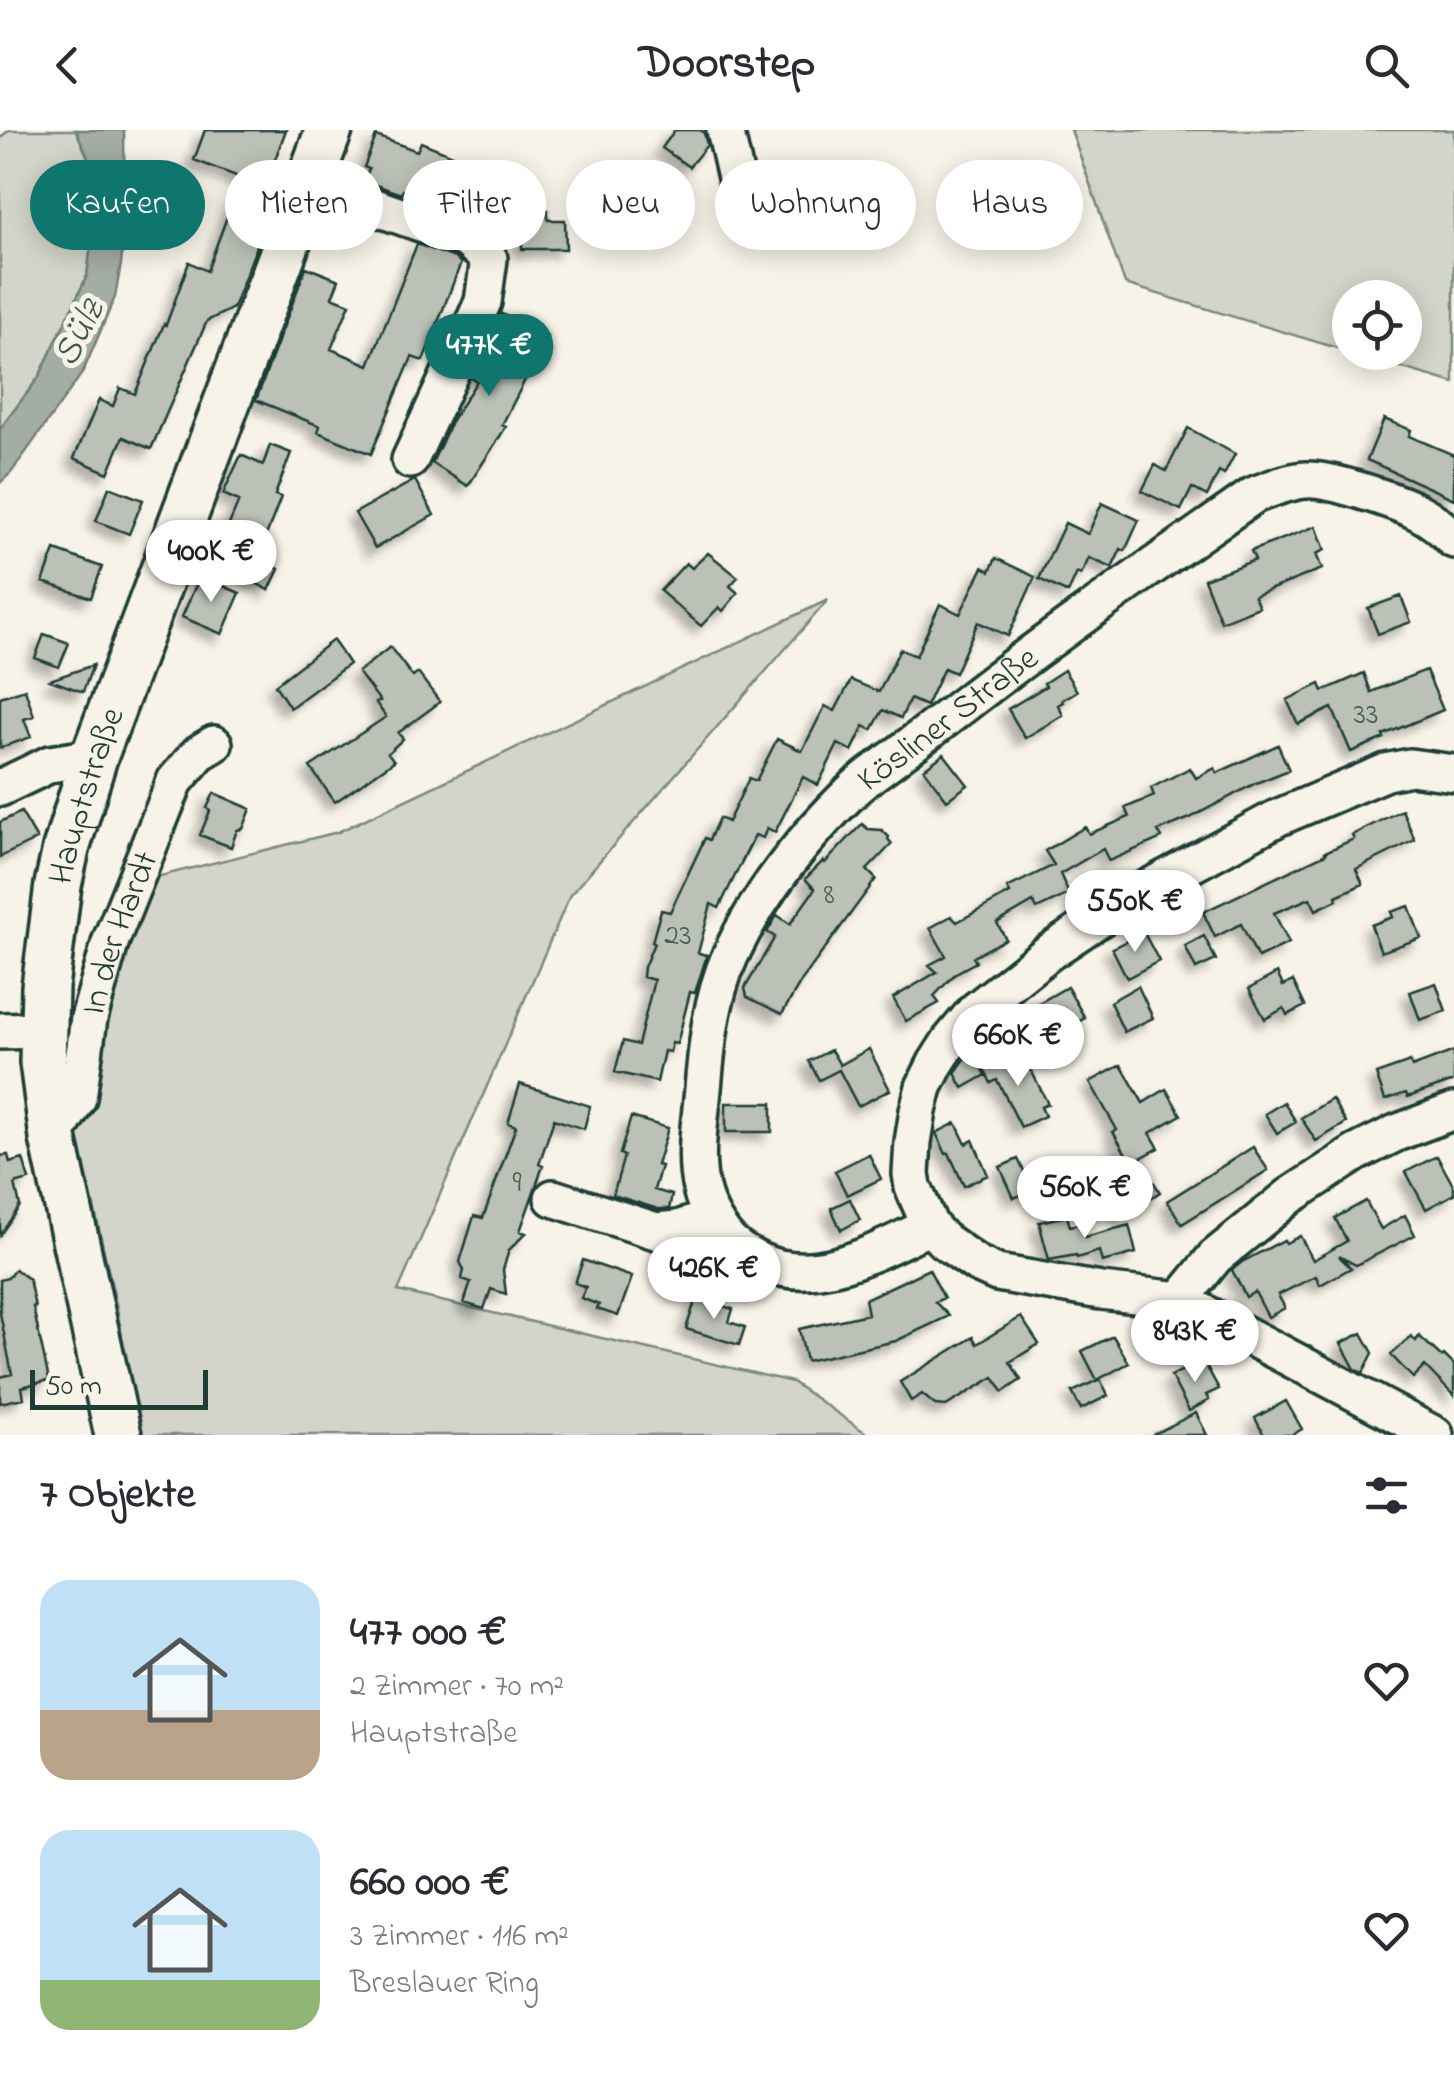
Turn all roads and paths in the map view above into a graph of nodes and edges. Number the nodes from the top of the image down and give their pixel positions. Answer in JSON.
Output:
{"nodes":[{"id":1,"x":329,"y":130,"type":"edge"},
{"id":2,"x":725,"y":130,"type":"edge"},
{"id":3,"x":318,"y":160,"type":"edge"},
{"id":4,"x":732,"y":160,"type":"edge"},
{"id":5,"x":383,"y":210,"type":"edge"},
{"id":6,"x":284,"y":250,"type":"edge"},
{"id":7,"x":410,"y":460,"type":"dead end"},
{"id":8,"x":1454,"y":540,"type":"edge"},
{"id":9,"x":214,"y":744,"type":"dead end"},
{"id":10,"x":94,"y":757,"type":"junction"},
{"id":11,"x":1454,"y":773,"type":"edge"},
{"id":12,"x":0,"y":788,"type":"edge"},
{"id":13,"x":21,"y":1030,"type":"edge"},
{"id":14,"x":1454,"y":1111,"type":"edge"},
{"id":15,"x":53,"y":1138,"type":"junction"},
{"id":16,"x":553,"y":1198,"type":"dead end"},
{"id":17,"x":712,"y":1218,"type":"junction"},
{"id":18,"x":930,"y":1226,"type":"junction"},
{"id":19,"x":1180,"y":1300,"type":"junction"},
{"id":20,"x":118,"y":1435,"type":"edge"},
{"id":21,"x":1435,"y":1435,"type":"edge"}],
"edges":[{"from":1,"to":3,"type":"main road","name":"Hauptstraße"},
{"from":2,"to":4,"type":"street"},
{"from":5,"to":7,"type":"street"},
{"from":6,"to":10,"type":"main road","name":"Hauptstraße"},
{"from":8,"to":17,"type":"street","name":"Kösliner Straße"},
{"from":9,"to":15,"type":"street","name":"In der Hardt"},
{"from":10,"to":12,"type":"street"},
{"from":10,"to":13,"type":"main road","name":"Hauptstraße"},
{"from":11,"to":18,"type":"street"},
{"from":13,"to":15,"type":"main road","name":"Hauptstraße"},
{"from":14,"to":19,"type":"street"},
{"from":15,"to":20,"type":"main road","name":"Hauptstraße"},
{"from":16,"to":17,"type":"street"},
{"from":17,"to":18,"type":"street","name":"Kösliner Straße"},
{"from":18,"to":19,"type":"street"},
{"from":19,"to":21,"type":"street"}]}
